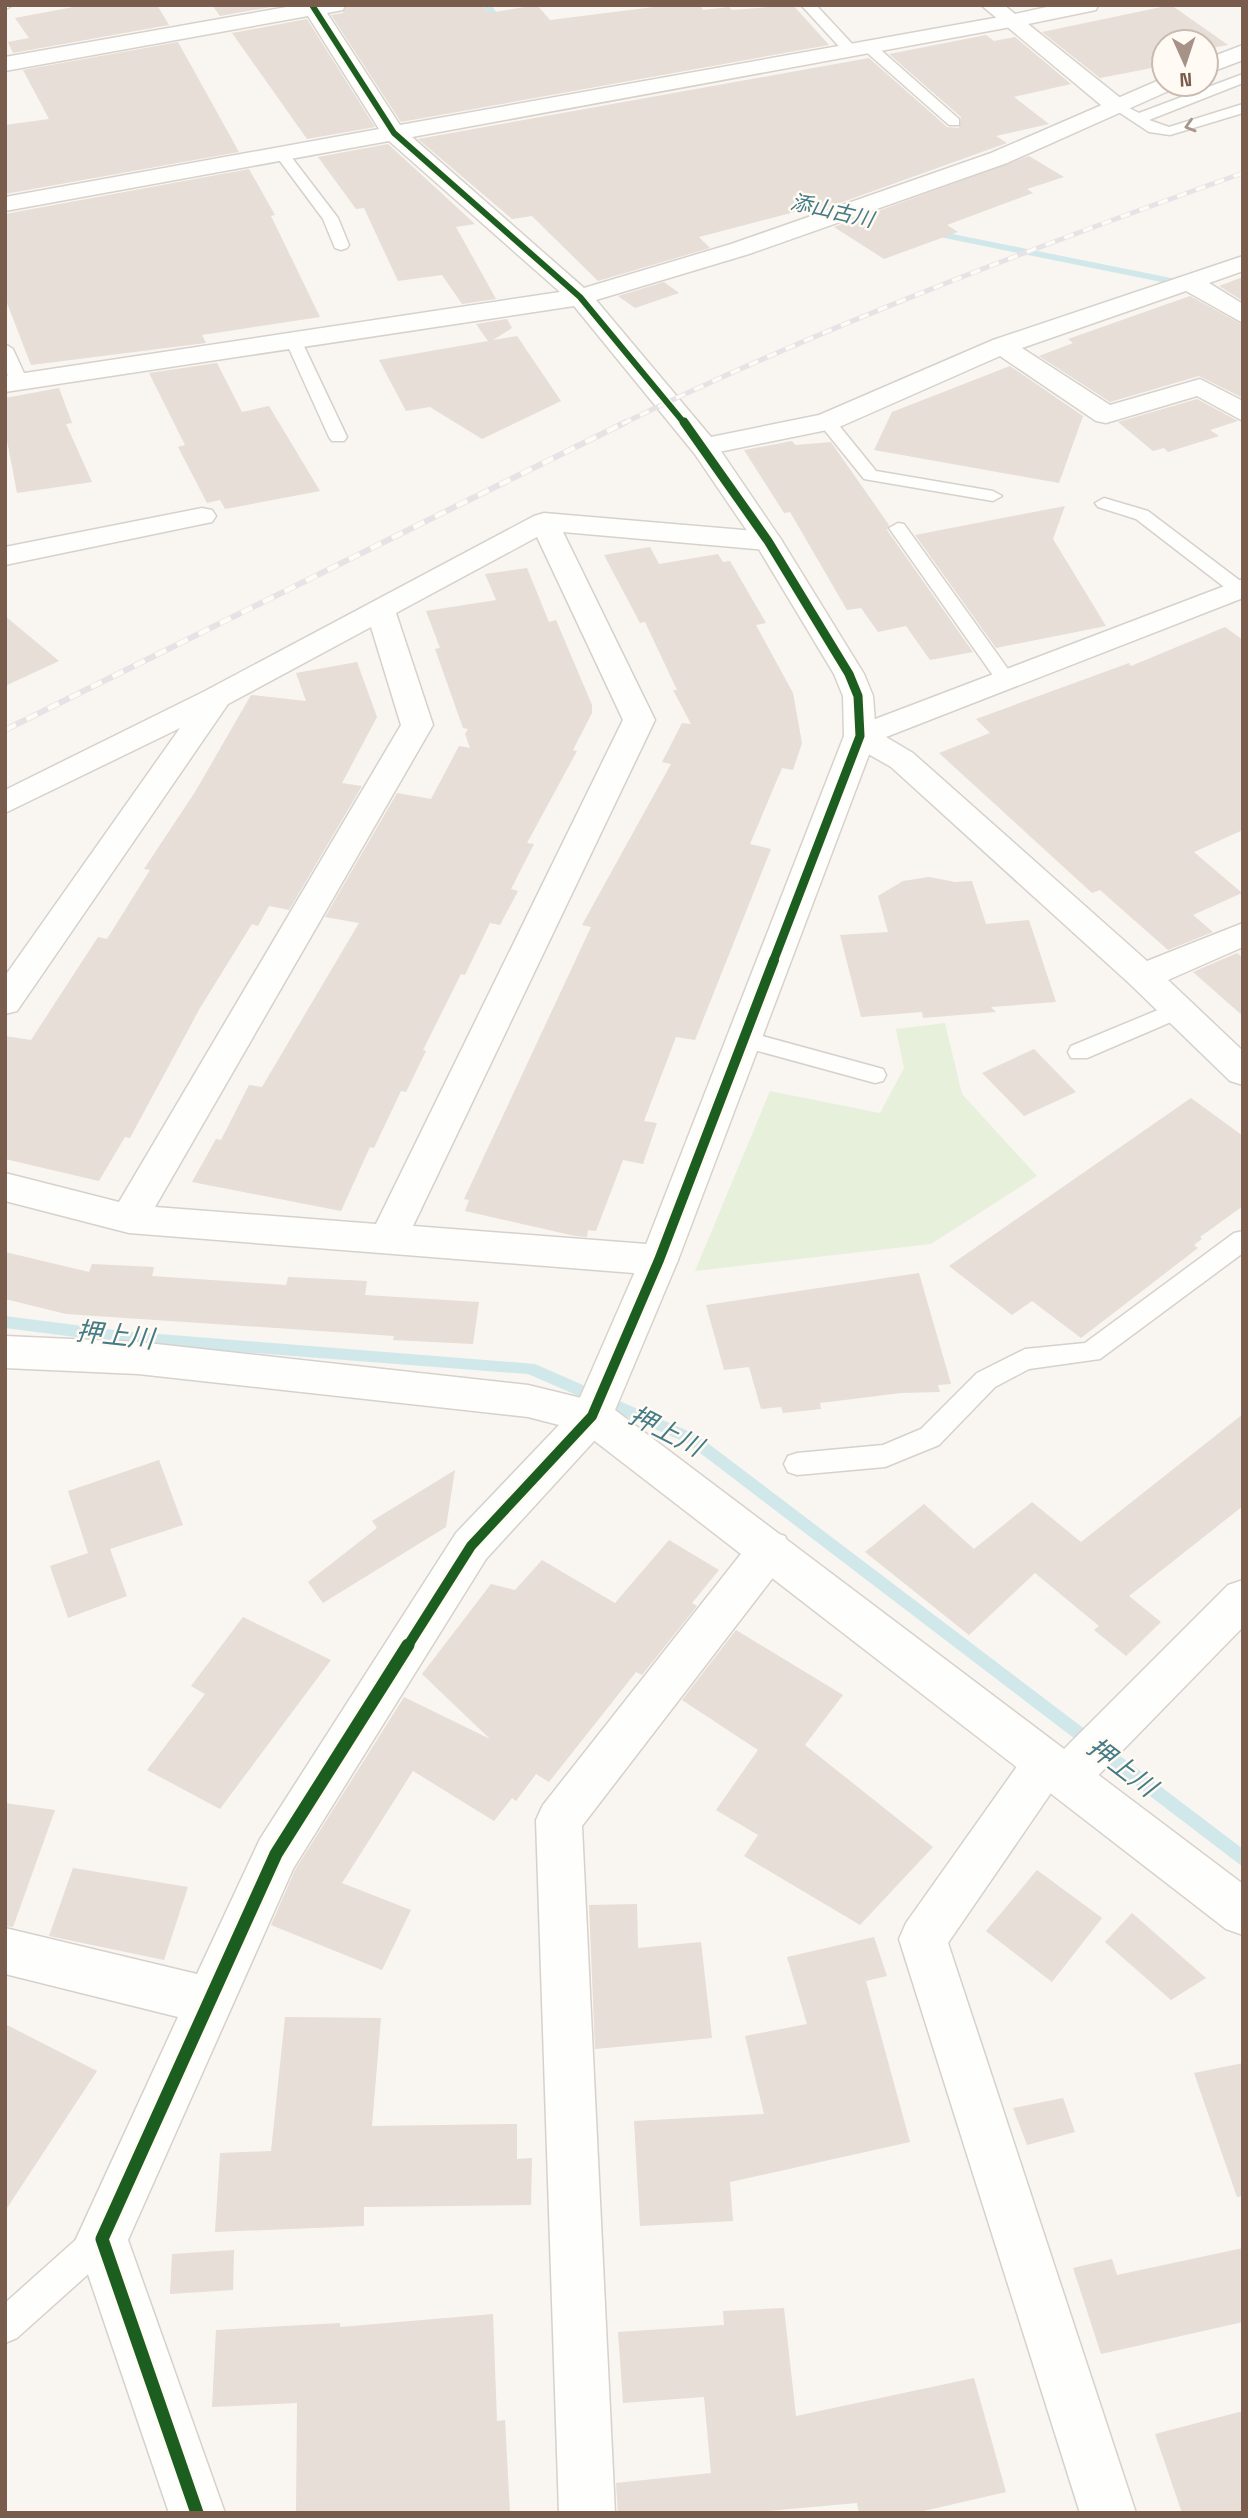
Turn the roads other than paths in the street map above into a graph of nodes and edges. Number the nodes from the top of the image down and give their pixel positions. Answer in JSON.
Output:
{"nodes":[{"id":1,"x":808,"y":5,"type":"edge"},
{"id":2,"x":990,"y":5,"type":"edge"},
{"id":3,"x":1088,"y":5,"type":"edge"},
{"id":4,"x":320,"y":6,"type":"edge"},
{"id":5,"x":1011,"y":21,"type":"junction"},
{"id":6,"x":860,"y":49,"type":"junction"},
{"id":7,"x":1243,"y":52,"type":"edge"},
{"id":8,"x":1220,"y":61,"type":"edge"},
{"id":9,"x":5,"y":64,"type":"edge"},
{"id":10,"x":1243,"y":78,"type":"edge"},
{"id":11,"x":1150,"y":90,"type":"edge"},
{"id":12,"x":1115,"y":105,"type":"junction"},
{"id":13,"x":1243,"y":108,"type":"edge"},
{"id":14,"x":1137,"y":119,"type":"junction"},
{"id":15,"x":954,"y":122,"type":"dead end"},
{"id":16,"x":394,"y":133,"type":"junction"},
{"id":17,"x":281,"y":153,"type":"junction"},
{"id":18,"x":5,"y":204,"type":"edge"},
{"id":19,"x":341,"y":245,"type":"dead end"},
{"id":20,"x":1243,"y":263,"type":"edge"},
{"id":21,"x":1189,"y":282,"type":"junction"},
{"id":22,"x":580,"y":297,"type":"junction"},
{"id":23,"x":1243,"y":315,"type":"edge"},
{"id":24,"x":294,"y":342,"type":"junction"},
{"id":25,"x":1002,"y":346,"type":"junction"},
{"id":26,"x":5,"y":349,"type":"edge"},
{"id":27,"x":12,"y":383,"type":"edge"},
{"id":28,"x":1243,"y":413,"type":"edge"},
{"id":29,"x":827,"y":422,"type":"junction"},
{"id":30,"x":338,"y":437,"type":"dead end"},
{"id":31,"x":704,"y":447,"type":"junction"},
{"id":32,"x":993,"y":496,"type":"dead end"},
{"id":33,"x":1104,"y":503,"type":"dead end"},
{"id":34,"x":202,"y":516,"type":"dead end"},
{"id":35,"x":544,"y":523,"type":"junction"},
{"id":36,"x":898,"y":528,"type":"dead end"},
{"id":37,"x":768,"y":541,"type":"junction"},
{"id":38,"x":5,"y":556,"type":"edge"},
{"id":39,"x":1236,"y":597,"type":"edge"},
{"id":40,"x":380,"y":609,"type":"junction"},
{"id":41,"x":1006,"y":680,"type":"junction"},
{"id":42,"x":216,"y":698,"type":"junction"},
{"id":43,"x":860,"y":736,"type":"junction"},
{"id":44,"x":5,"y":803,"type":"edge"},
{"id":45,"x":1243,"y":934,"type":"edge"},
{"id":46,"x":1143,"y":977,"type":"junction"},
{"id":47,"x":5,"y":1002,"type":"edge"},
{"id":48,"x":1177,"y":1010,"type":"junction"},
{"id":49,"x":744,"y":1039,"type":"junction"},
{"id":50,"x":1079,"y":1052,"type":"dead end"},
{"id":51,"x":1243,"y":1072,"type":"edge"},
{"id":52,"x":875,"y":1074,"type":"dead end"},
{"id":53,"x":5,"y":1187,"type":"edge"},
{"id":54,"x":129,"y":1219,"type":"junction"},
{"id":55,"x":387,"y":1240,"type":"junction"},
{"id":56,"x":1243,"y":1240,"type":"edge"},
{"id":57,"x":659,"y":1260,"type":"junction"},
{"id":58,"x":5,"y":1352,"type":"edge"},
{"id":59,"x":592,"y":1416,"type":"junction"},
{"id":60,"x":797,"y":1464,"type":"dead end"},
{"id":61,"x":770,"y":1549,"type":"junction"},
{"id":62,"x":1243,"y":1598,"type":"edge"},
{"id":63,"x":1056,"y":1770,"type":"junction"},
{"id":64,"x":1243,"y":1913,"type":"edge"},
{"id":65,"x":5,"y":1951,"type":"edge"},
{"id":66,"x":210,"y":2001,"type":"junction"},
{"id":67,"x":102,"y":2239,"type":"junction"},
{"id":68,"x":5,"y":2326,"type":"edge"},
{"id":69,"x":197,"y":2513,"type":"edge"},
{"id":70,"x":587,"y":2513,"type":"edge"},
{"id":71,"x":1108,"y":2513,"type":"edge"}],
"edges":[{"from":1,"to":6,"type":"lane"},
{"from":2,"to":5,"type":"street"},
{"from":3,"to":5,"type":"street"},
{"from":4,"to":9,"type":"street"},
{"from":4,"to":16,"type":"street"},
{"from":5,"to":6,"type":"street"},
{"from":5,"to":12,"type":"street"},
{"from":6,"to":15,"type":"lane"},
{"from":6,"to":16,"type":"street"},
{"from":7,"to":8,"type":"street"},
{"from":10,"to":14,"type":"lane"},
{"from":11,"to":12,"type":"street"},
{"from":12,"to":14,"type":"lane"},
{"from":12,"to":22,"type":"street"},
{"from":13,"to":14,"type":"lane","one_way":true},
{"from":16,"to":17,"type":"street"},
{"from":16,"to":22,"type":"street"},
{"from":17,"to":18,"type":"street"},
{"from":17,"to":19,"type":"lane"},
{"from":20,"to":21,"type":"street"},
{"from":21,"to":23,"type":"street"},
{"from":21,"to":25,"type":"street"},
{"from":22,"to":24,"type":"street"},
{"from":22,"to":31,"type":"street"},
{"from":24,"to":27,"type":"street"},
{"from":24,"to":30,"type":"lane"},
{"from":25,"to":28,"type":"street"},
{"from":25,"to":29,"type":"street"},
{"from":26,"to":27,"type":"lane"},
{"from":29,"to":31,"type":"street"},
{"from":29,"to":32,"type":"lane"},
{"from":31,"to":37,"type":"street"},
{"from":33,"to":39,"type":"lane"},
{"from":34,"to":38,"type":"street"},
{"from":35,"to":37,"type":"street"},
{"from":35,"to":40,"type":"street"},
{"from":35,"to":55,"type":"street"},
{"from":36,"to":41,"type":"lane"},
{"from":37,"to":43,"type":"street"},
{"from":39,"to":41,"type":"street"},
{"from":40,"to":42,"type":"street"},
{"from":40,"to":54,"type":"street"},
{"from":41,"to":43,"type":"street"},
{"from":42,"to":44,"type":"street"},
{"from":42,"to":47,"type":"street"},
{"from":43,"to":46,"type":"street"},
{"from":43,"to":49,"type":"street"},
{"from":45,"to":46,"type":"street"},
{"from":46,"to":48,"type":"street"},
{"from":48,"to":50,"type":"lane"},
{"from":48,"to":51,"type":"street"},
{"from":49,"to":52,"type":"lane"},
{"from":49,"to":57,"type":"street"},
{"from":53,"to":54,"type":"street"},
{"from":54,"to":55,"type":"street"},
{"from":55,"to":57,"type":"street"},
{"from":56,"to":60,"type":"lane"},
{"from":57,"to":59,"type":"street"},
{"from":58,"to":59,"type":"street"},
{"from":59,"to":61,"type":"street"},
{"from":59,"to":66,"type":"street"},
{"from":61,"to":63,"type":"street"},
{"from":61,"to":70,"type":"street"},
{"from":62,"to":63,"type":"street"},
{"from":63,"to":64,"type":"street"},
{"from":63,"to":71,"type":"street"},
{"from":65,"to":66,"type":"street"},
{"from":66,"to":67,"type":"street"},
{"from":67,"to":68,"type":"lane"},
{"from":67,"to":69,"type":"street"}]}
